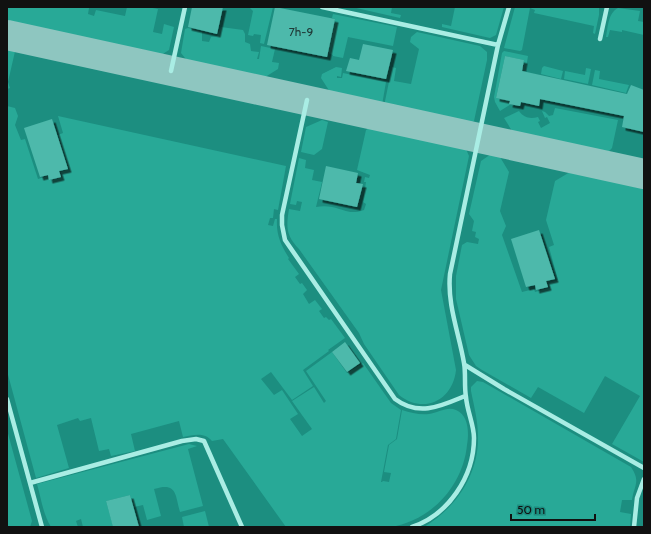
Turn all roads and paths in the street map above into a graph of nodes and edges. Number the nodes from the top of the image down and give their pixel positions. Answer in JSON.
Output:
{"nodes":[{"id":1,"x":185,"y":7,"type":"edge"},
{"id":2,"x":322,"y":7,"type":"edge"},
{"id":3,"x":509,"y":7,"type":"edge"},
{"id":4,"x":606,"y":7,"type":"edge"},
{"id":5,"x":600,"y":39,"type":"dead end"},
{"id":6,"x":498,"y":45,"type":"junction"},
{"id":7,"x":171,"y":71,"type":"dead end"},
{"id":8,"x":307,"y":100,"type":"dead end"},
{"id":9,"x":465,"y":365,"type":"junction"},
{"id":10,"x":466,"y":396,"type":"junction"},
{"id":11,"x":7,"y":399,"type":"edge"},
{"id":12,"x":644,"y":468,"type":"edge"},
{"id":13,"x":644,"y":479,"type":"edge"},
{"id":14,"x":30,"y":483,"type":"junction"},
{"id":15,"x":42,"y":527,"type":"edge"},
{"id":16,"x":242,"y":527,"type":"edge"},
{"id":17,"x":412,"y":527,"type":"edge"},
{"id":18,"x":634,"y":527,"type":"edge"}],
"edges":[{"from":1,"to":7,"type":"lane"},
{"from":2,"to":6,"type":"lane"},
{"from":3,"to":6,"type":"lane"},
{"from":4,"to":5,"type":"lane"},
{"from":6,"to":9,"type":"lane"},
{"from":8,"to":10,"type":"lane"},
{"from":9,"to":10,"type":"lane"},
{"from":9,"to":12,"type":"lane"},
{"from":10,"to":17,"type":"lane"},
{"from":11,"to":14,"type":"lane"},
{"from":13,"to":18,"type":"lane"},
{"from":14,"to":15,"type":"lane"},
{"from":14,"to":16,"type":"lane"}]}
